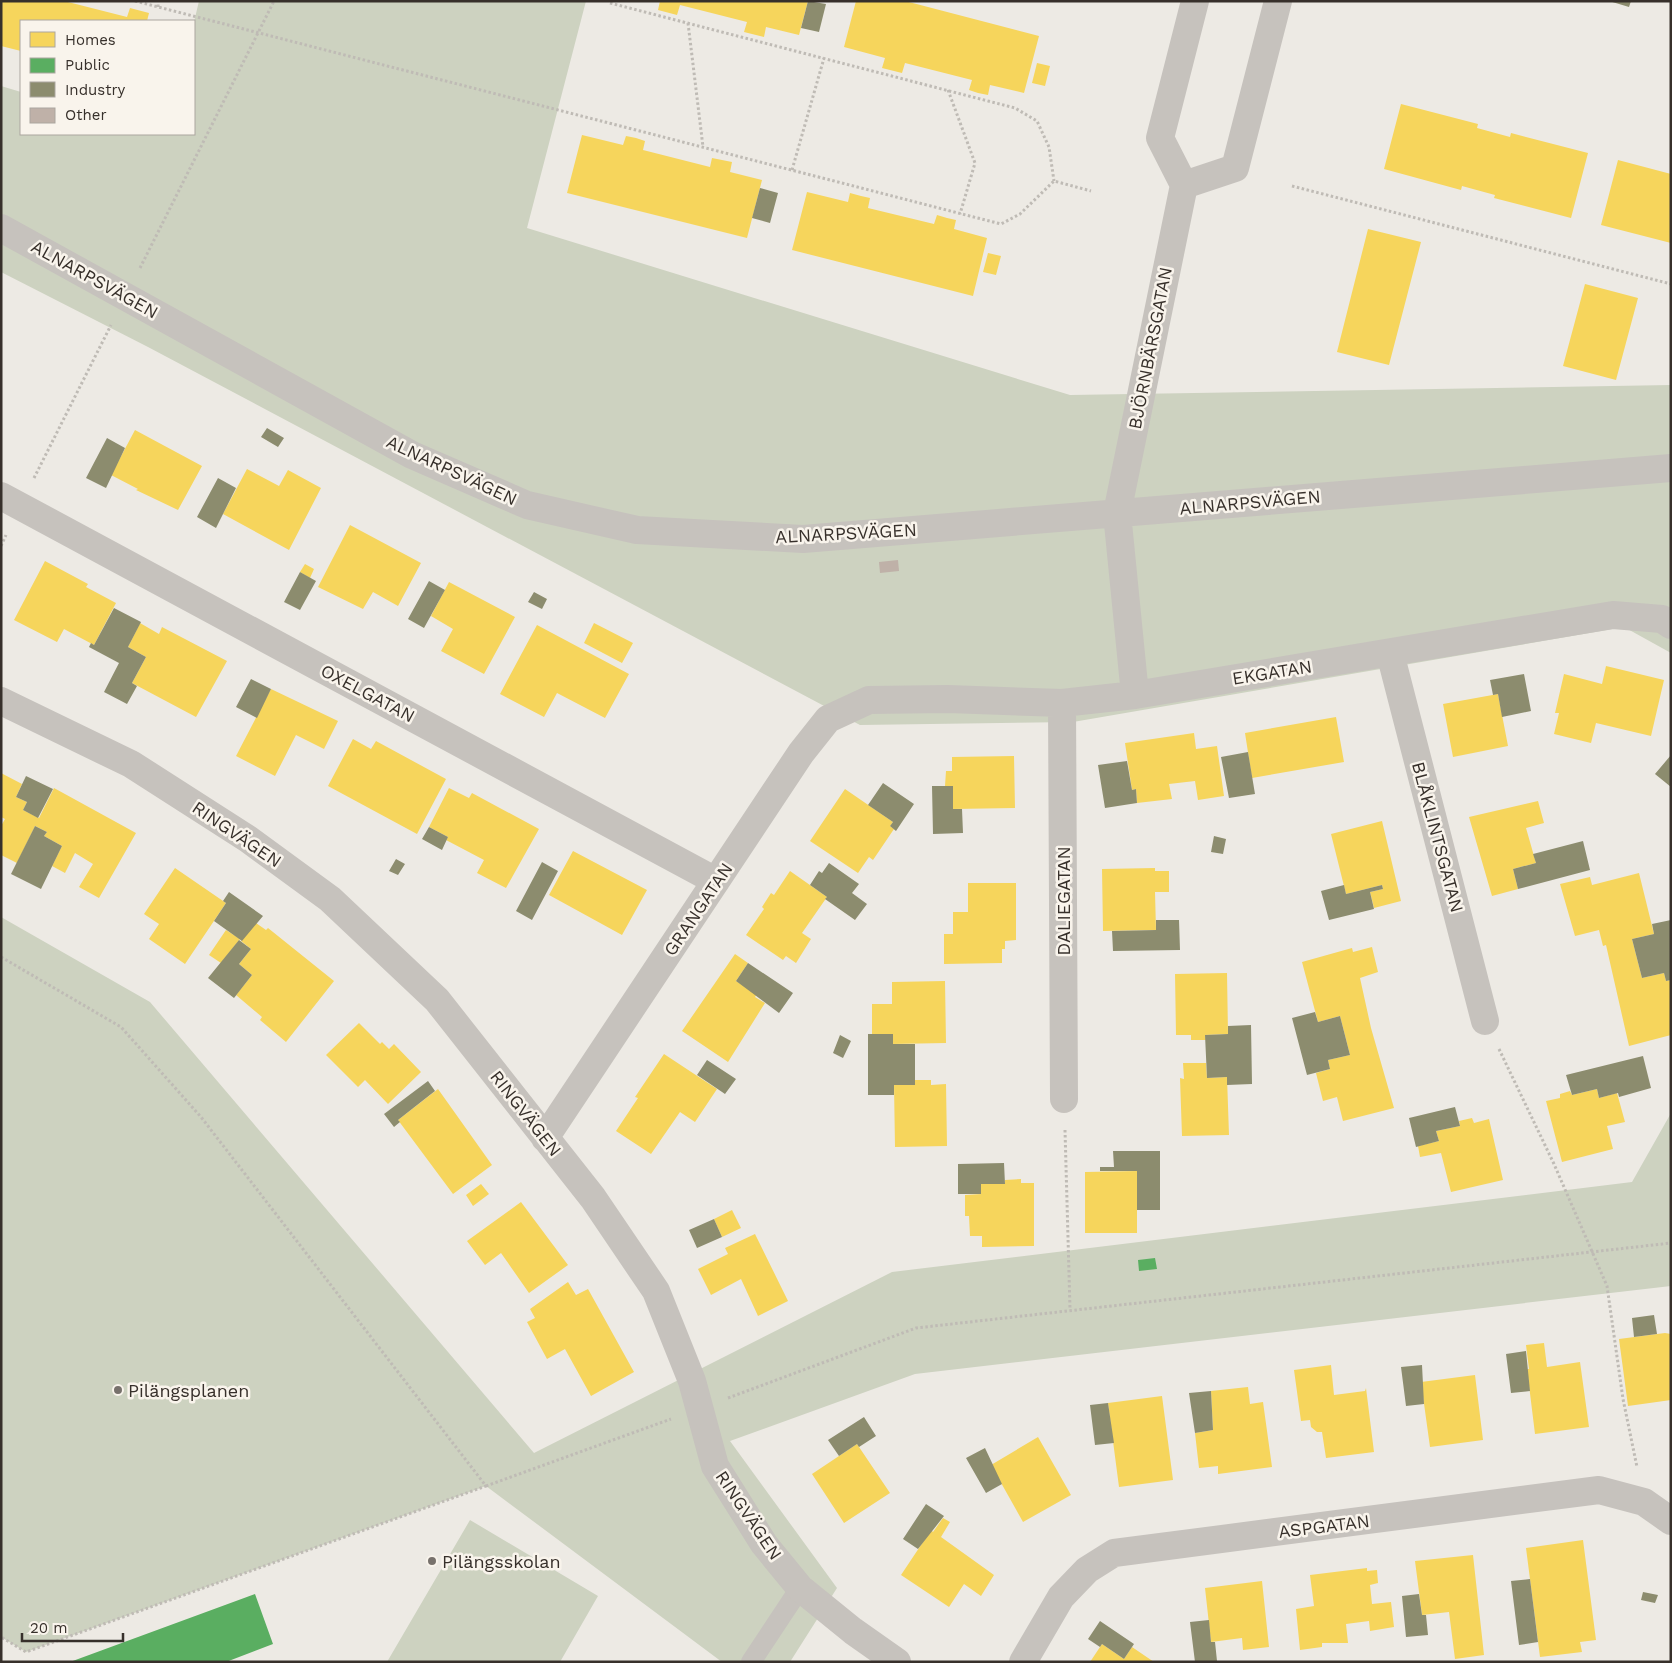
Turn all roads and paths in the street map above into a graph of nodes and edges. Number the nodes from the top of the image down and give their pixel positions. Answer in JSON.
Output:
{"nodes":[{"id":1,"x":135,"y":1,"type":"edge"},
{"id":2,"x":158,"y":1,"type":"edge"},
{"id":3,"x":1195,"y":1,"type":"edge"},
{"id":4,"x":1278,"y":1,"type":"edge"},
{"id":5,"x":610,"y":3,"type":"dead end"},
{"id":6,"x":158,"y":7,"type":"junction"},
{"id":7,"x":688,"y":23,"type":"junction"},
{"id":8,"x":824,"y":58,"type":"junction"},
{"id":9,"x":948,"y":90,"type":"junction"},
{"id":10,"x":703,"y":147,"type":"junction"},
{"id":11,"x":792,"y":170,"type":"junction"},
{"id":12,"x":1054,"y":181,"type":"junction"},
{"id":13,"x":1184,"y":184,"type":"junction"},
{"id":14,"x":1292,"y":186,"type":"dead end"},
{"id":15,"x":1091,"y":191,"type":"dead end"},
{"id":16,"x":960,"y":214,"type":"junction"},
{"id":17,"x":1,"y":228,"type":"edge"},
{"id":18,"x":1671,"y":284,"type":"edge"},
{"id":19,"x":1671,"y":468,"type":"edge"},
{"id":20,"x":10,"y":501,"type":"edge"},
{"id":21,"x":1117,"y":512,"type":"junction"},
{"id":22,"x":1671,"y":624,"type":"edge"},
{"id":23,"x":1390,"y":653,"type":"junction"},
{"id":24,"x":1135,"y":695,"type":"junction"},
{"id":25,"x":869,"y":700,"type":"joint"},
{"id":26,"x":1,"y":701,"type":"edge"},
{"id":27,"x":1062,"y":703,"type":"junction"},
{"id":28,"x":716,"y":881,"type":"junction"},
{"id":29,"x":1,"y":957,"type":"edge"},
{"id":30,"x":1485,"y":1021,"type":"joint"},
{"id":31,"x":1064,"y":1099,"type":"joint"},
{"id":32,"x":545,"y":1138,"type":"junction"},
{"id":33,"x":1671,"y":1243,"type":"edge"},
{"id":34,"x":1594,"y":1252,"type":"junction"},
{"id":35,"x":1070,"y":1309,"type":"junction"},
{"id":36,"x":699,"y":1408,"type":"junction"},
{"id":37,"x":486,"y":1486,"type":"junction"},
{"id":38,"x":1644,"y":1502,"type":"junction"},
{"id":39,"x":1671,"y":1520,"type":"edge"},
{"id":40,"x":800,"y":1588,"type":"junction"},
{"id":41,"x":1,"y":1637,"type":"edge"},
{"id":42,"x":751,"y":1662,"type":"edge"},
{"id":43,"x":897,"y":1662,"type":"edge"},
{"id":44,"x":1023,"y":1662,"type":"edge"}],
"edges":[{"from":1,"to":6,"type":"path"},
{"from":2,"to":6,"type":"path"},
{"from":3,"to":13,"type":"street"},
{"from":4,"to":13,"type":"street"},
{"from":5,"to":7,"type":"path"},
{"from":6,"to":10,"type":"path"},
{"from":7,"to":8,"type":"path"},
{"from":7,"to":10,"type":"path"},
{"from":8,"to":9,"type":"path"},
{"from":8,"to":11,"type":"path"},
{"from":9,"to":12,"type":"path"},
{"from":9,"to":16,"type":"path"},
{"from":10,"to":11,"type":"path"},
{"from":11,"to":16,"type":"path"},
{"from":12,"to":15,"type":"path"},
{"from":12,"to":16,"type":"path"},
{"from":13,"to":21,"type":"street","name":"BJÖRNBÄRSGATAN"},
{"from":14,"to":18,"type":"path"},
{"from":17,"to":21,"type":"street","name":"ALNARPSVÄGEN"},
{"from":19,"to":21,"type":"street","name":"ALNARPSVÄGEN"},
{"from":20,"to":28,"type":"street","name":"OXELGATAN"},
{"from":21,"to":24,"type":"street","name":"BJÖRNBÄRSGATAN"},
{"from":22,"to":23,"type":"street","name":"EKGATAN"},
{"from":23,"to":24,"type":"street","name":"EKGATAN"},
{"from":23,"to":30,"type":"street","name":"BLÅKLINTSGATAN"},
{"from":24,"to":27,"type":"street","name":"EKGATAN"},
{"from":25,"to":27,"type":"street","name":"EKGATAN"},
{"from":25,"to":28,"type":"street","name":"GRANGATAN"},
{"from":26,"to":32,"type":"street","name":"RINGVÄGEN"},
{"from":27,"to":31,"type":"street","name":"DALIEGATAN"},
{"from":28,"to":32,"type":"street","name":"GRANGATAN"},
{"from":29,"to":37,"type":"path"},
{"from":30,"to":34,"type":"path"},
{"from":31,"to":35,"type":"path"},
{"from":32,"to":36,"type":"street","name":"RINGVÄGEN"},
{"from":33,"to":34,"type":"path"},
{"from":34,"to":35,"type":"path"},
{"from":34,"to":38,"type":"path"},
{"from":35,"to":36,"type":"path"},
{"from":36,"to":37,"type":"path"},
{"from":36,"to":40,"type":"street","name":"RINGVÄGEN"},
{"from":37,"to":41,"type":"path"},
{"from":38,"to":39,"type":"street","name":"ASPGATAN"},
{"from":38,"to":44,"type":"street","name":"ASPGATAN"},
{"from":40,"to":42,"type":"lane"},
{"from":40,"to":43,"type":"street","name":"RINGVÄGEN"}]}
